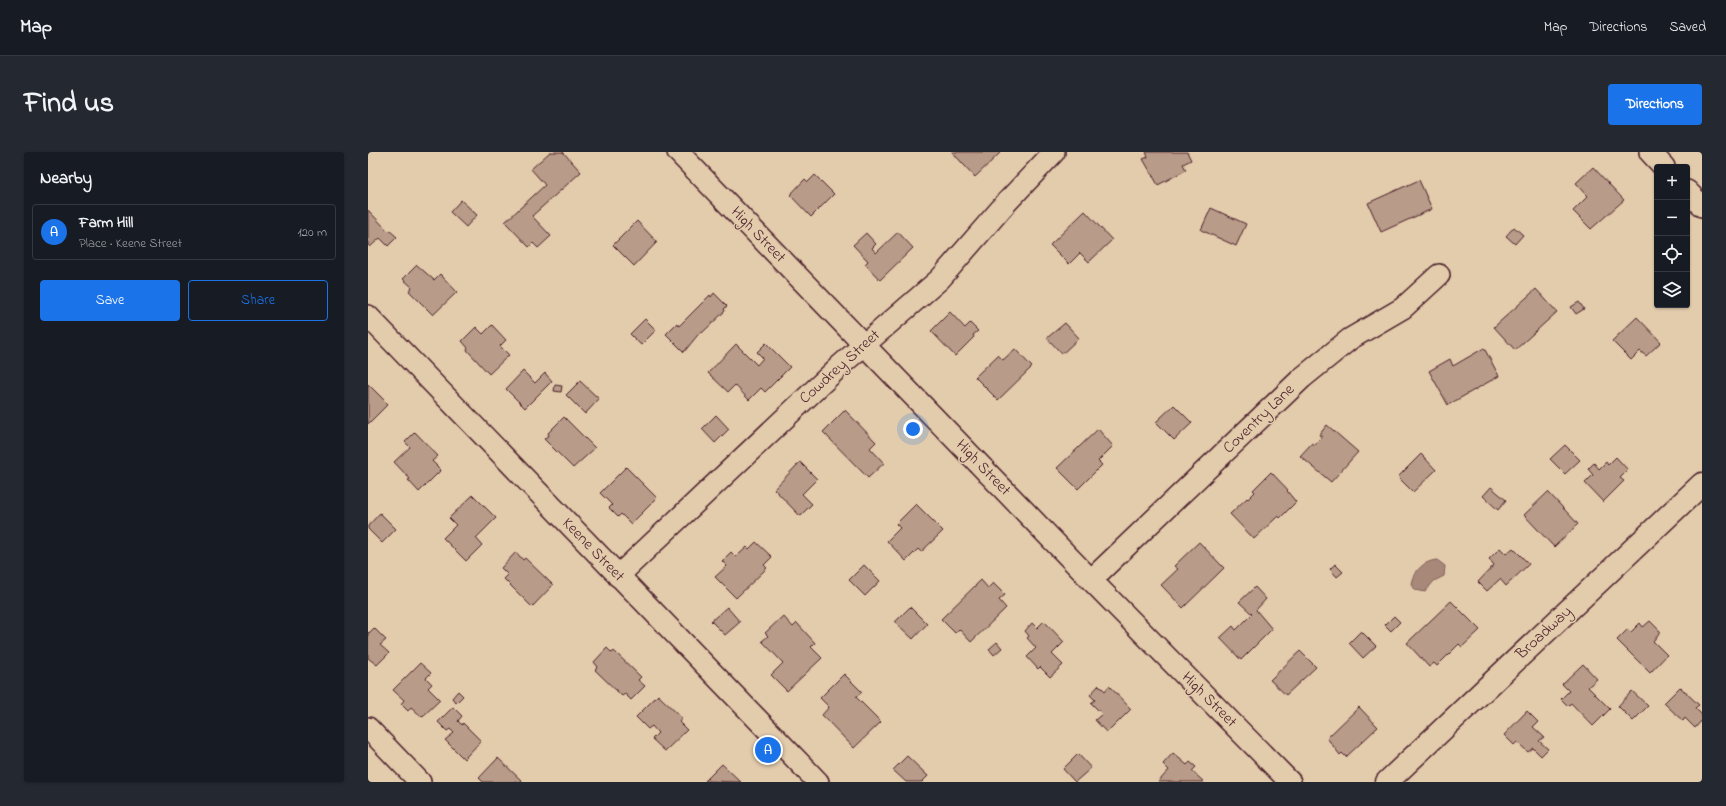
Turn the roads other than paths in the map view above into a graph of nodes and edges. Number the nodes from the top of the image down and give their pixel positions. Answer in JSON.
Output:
{"nodes":[{"id":1,"x":678,"y":152,"type":"edge"},
{"id":2,"x":1054,"y":152,"type":"edge"},
{"id":3,"x":1650,"y":152,"type":"edge"},
{"id":4,"x":1661,"y":164,"type":"edge"},
{"id":5,"x":1690,"y":194,"type":"edge"},
{"id":6,"x":1702,"y":206,"type":"edge"},
{"id":7,"x":1439,"y":275,"type":"dead end"},
{"id":8,"x":368,"y":316,"type":"edge"},
{"id":9,"x":864,"y":344,"type":"junction"},
{"id":10,"x":1702,"y":484,"type":"edge"},
{"id":11,"x":618,"y":576,"type":"junction"},
{"id":12,"x":1091,"y":580,"type":"junction"},
{"id":13,"x":368,"y":728,"type":"edge"},
{"id":14,"x":420,"y":782,"type":"edge"},
{"id":15,"x":818,"y":782,"type":"edge"},
{"id":16,"x":1290,"y":782,"type":"edge"},
{"id":17,"x":1387,"y":782,"type":"edge"}],
"edges":[{"from":1,"to":9,"type":"street","name":"High Street"},
{"from":2,"to":9,"type":"street","name":"Cowdrey Street"},
{"from":3,"to":4,"type":"street"},
{"from":5,"to":6,"type":"street"},
{"from":7,"to":12,"type":"street","name":"Coventry Lane"},
{"from":8,"to":11,"type":"street","name":"Keene Street"},
{"from":9,"to":11,"type":"street","name":"Cowdrey Street"},
{"from":9,"to":12,"type":"street","name":"High Street"},
{"from":10,"to":17,"type":"main road","name":"Broadway"},
{"from":11,"to":15,"type":"street","name":"Keene Street"},
{"from":12,"to":16,"type":"street","name":"High Street"},
{"from":13,"to":14,"type":"street"}]}
